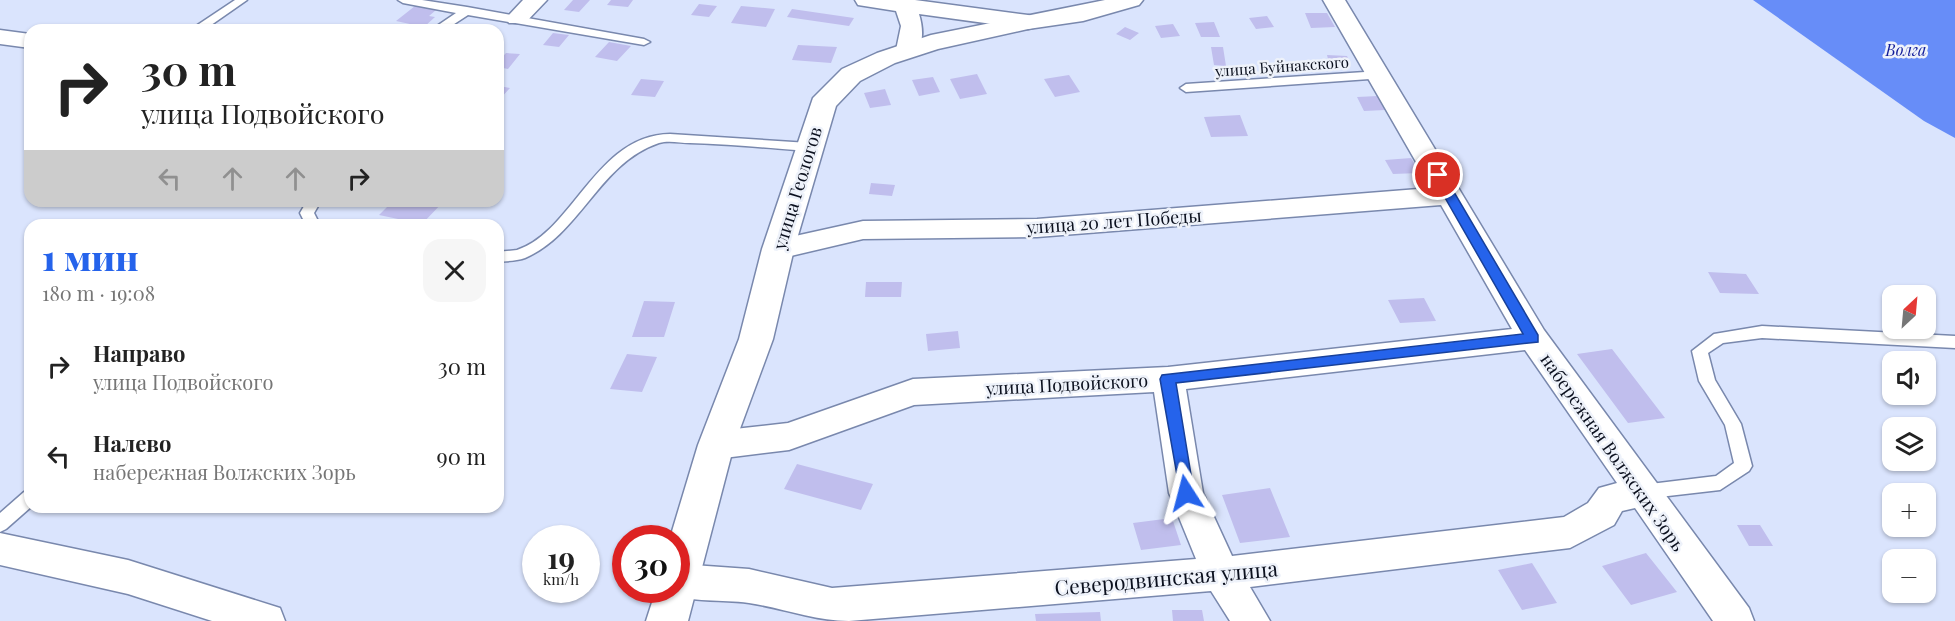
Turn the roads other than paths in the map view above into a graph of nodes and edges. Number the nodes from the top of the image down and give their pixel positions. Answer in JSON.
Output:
{"nodes":[{"id":1,"x":242,"y":0,"type":"edge"},
{"id":2,"x":403,"y":0,"type":"edge"},
{"id":3,"x":537,"y":0,"type":"edge"},
{"id":4,"x":866,"y":0,"type":"edge"},
{"id":5,"x":1131,"y":0,"type":"edge"},
{"id":6,"x":1334,"y":0,"type":"edge"},
{"id":7,"x":942,"y":5,"type":"edge"},
{"id":8,"x":906,"y":6,"type":"junction"},
{"id":9,"x":467,"y":10,"type":"junction"},
{"id":10,"x":517,"y":18,"type":"junction"},
{"id":11,"x":1028,"y":22,"type":"junction"},
{"id":12,"x":205,"y":24,"type":"edge"},
{"id":13,"x":446,"y":24,"type":"edge"},
{"id":14,"x":0,"y":37,"type":"edge"},
{"id":15,"x":24,"y":40,"type":"edge"},
{"id":16,"x":644,"y":42,"type":"dead end"},
{"id":17,"x":908,"y":50,"type":"junction"},
{"id":18,"x":1380,"y":75,"type":"junction"},
{"id":19,"x":1186,"y":88,"type":"dead end"},
{"id":20,"x":809,"y":147,"type":"junction"},
{"id":21,"x":1450,"y":195,"type":"junction"},
{"id":22,"x":778,"y":249,"type":"junction"},
{"id":23,"x":504,"y":258,"type":"edge"},
{"id":24,"x":1533,"y":338,"type":"junction"},
{"id":25,"x":1955,"y":342,"type":"edge"},
{"id":26,"x":1168,"y":379,"type":"junction"},
{"id":27,"x":716,"y":445,"type":"junction"},
{"id":28,"x":1642,"y":492,"type":"junction"},
{"id":29,"x":24,"y":502,"type":"edge"},
{"id":30,"x":0,"y":524,"type":"edge"},
{"id":31,"x":690,"y":539,"type":"edge"},
{"id":32,"x":0,"y":549,"type":"edge"},
{"id":33,"x":1221,"y":574,"type":"junction"},
{"id":34,"x":690,"y":586,"type":"edge"},
{"id":35,"x":672,"y":603,"type":"edge"},
{"id":36,"x":831,"y":613,"type":"edge"},
{"id":37,"x":1737,"y":618,"type":"edge"},
{"id":38,"x":266,"y":621,"type":"edge"},
{"id":39,"x":667,"y":621,"type":"edge"},
{"id":40,"x":1251,"y":621,"type":"edge"}],
"edges":[{"from":1,"to":12,"type":"lane"},
{"from":2,"to":9,"type":"lane"},
{"from":3,"to":10,"type":"street"},
{"from":4,"to":8,"type":"street"},
{"from":5,"to":11,"type":"street","name":"улица Геологов"},
{"from":6,"to":18,"type":"street","name":"набережная Волжских Зорь"},
{"from":7,"to":8,"type":"street"},
{"from":7,"to":11,"type":"street"},
{"from":8,"to":17,"type":"street"},
{"from":9,"to":10,"type":"lane"},
{"from":9,"to":13,"type":"lane"},
{"from":10,"to":16,"type":"lane"},
{"from":11,"to":17,"type":"street","name":"улица Геологов"},
{"from":14,"to":15,"type":"street"},
{"from":17,"to":20,"type":"street","name":"улица Геологов"},
{"from":18,"to":19,"type":"lane","name":"улица Буйнакского"},
{"from":18,"to":21,"type":"street","name":"набережная Волжских Зорь"},
{"from":20,"to":22,"type":"street","name":"улица Геологов"},
{"from":20,"to":23,"type":"lane"},
{"from":21,"to":22,"type":"street","name":"улица 20 лет Победы"},
{"from":21,"to":24,"type":"street","name":"набережная Волжских Зорь"},
{"from":22,"to":27,"type":"street","name":"улица Геологов"},
{"from":24,"to":26,"type":"street","name":"улица Подвойского"},
{"from":24,"to":28,"type":"street","name":"набережная Волжских Зорь"},
{"from":25,"to":28,"type":"lane"},
{"from":26,"to":27,"type":"street","name":"улица Подвойского"},
{"from":26,"to":33,"type":"street"},
{"from":27,"to":31,"type":"street","name":"улица Геологов"},
{"from":28,"to":33,"type":"street","name":"Северодвинская улица"},
{"from":28,"to":37,"type":"street","name":"набережная Волжских Зорь"},
{"from":29,"to":30,"type":"lane"},
{"from":32,"to":38,"type":"street"},
{"from":33,"to":36,"type":"street","name":"Северодвинская улица"},
{"from":33,"to":40,"type":"street"},
{"from":34,"to":36,"type":"street","name":"Северодвинская улица"},
{"from":35,"to":39,"type":"street","name":"улица Геологов"}]}
